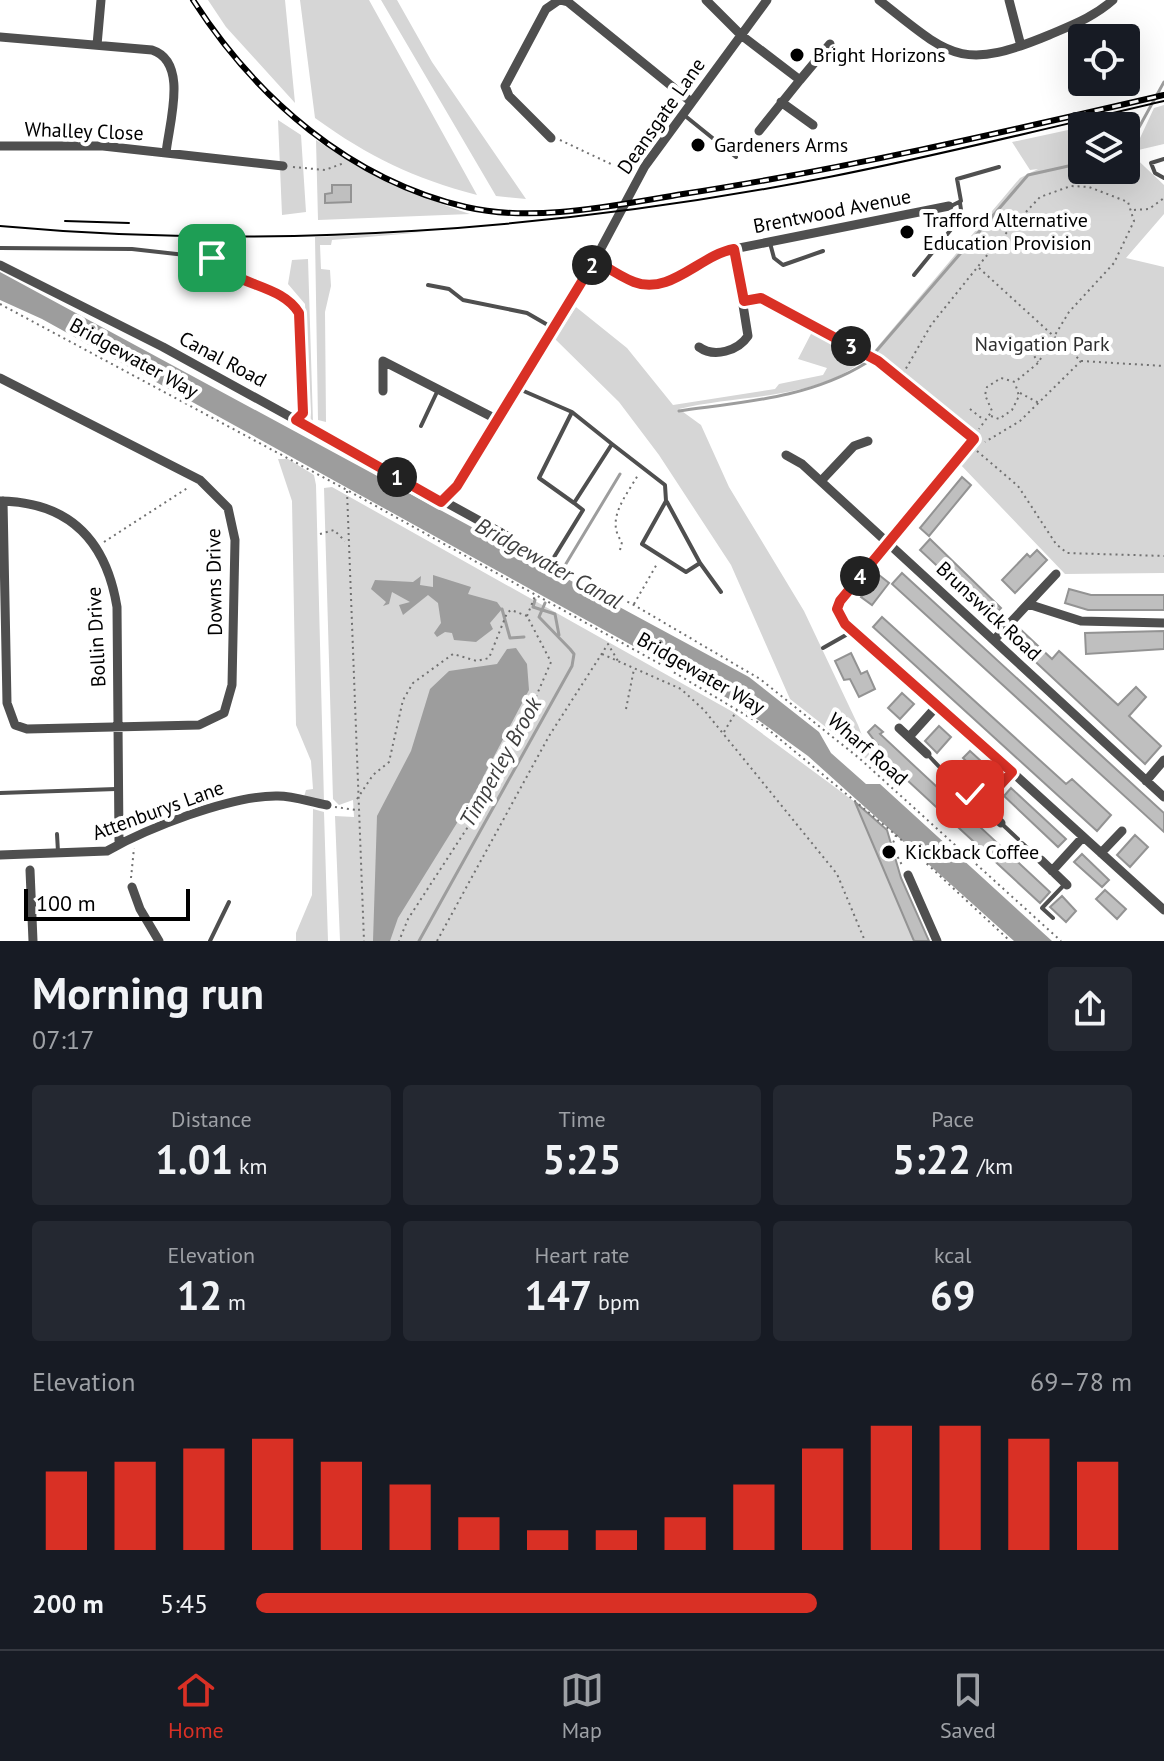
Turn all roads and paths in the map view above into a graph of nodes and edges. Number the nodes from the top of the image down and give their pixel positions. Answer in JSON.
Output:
{"nodes":[{"id":1,"x":101,"y":0,"type":"edge"},
{"id":2,"x":560,"y":0,"type":"edge"},
{"id":3,"x":706,"y":0,"type":"edge"},
{"id":4,"x":767,"y":0,"type":"edge"},
{"id":5,"x":1009,"y":0,"type":"edge"},
{"id":6,"x":1113,"y":0,"type":"edge"},
{"id":7,"x":881,"y":1,"type":"edge"},
{"id":8,"x":741,"y":35,"type":"junction"},
{"id":9,"x":0,"y":37,"type":"edge"},
{"id":10,"x":830,"y":44,"type":"dead end"},
{"id":11,"x":97,"y":45,"type":"junction"},
{"id":12,"x":1021,"y":46,"type":"junction"},
{"id":13,"x":800,"y":80,"type":"junction"},
{"id":14,"x":690,"y":101,"type":"junction"},
{"id":15,"x":781,"y":102,"type":"junction"},
{"id":16,"x":682,"y":113,"type":"junction"},
{"id":17,"x":813,"y":125,"type":"dead end"},
{"id":18,"x":759,"y":131,"type":"dead end"},
{"id":19,"x":551,"y":138,"type":"joint"},
{"id":20,"x":0,"y":146,"type":"edge"},
{"id":21,"x":166,"y":153,"type":"junction"},
{"id":22,"x":736,"y":157,"type":"dead end"},
{"id":23,"x":1164,"y":159,"type":"edge"},
{"id":24,"x":344,"y":163,"type":"dead end"},
{"id":25,"x":283,"y":166,"type":"joint"},
{"id":26,"x":999,"y":167,"type":"dead end"},
{"id":27,"x":638,"y":177,"type":"junction"},
{"id":28,"x":1164,"y":178,"type":"edge"},
{"id":29,"x":1164,"y":198,"type":"edge"},
{"id":30,"x":960,"y":203,"type":"junction"},
{"id":31,"x":949,"y":206,"type":"joint"},
{"id":32,"x":938,"y":208,"type":"junction"},
{"id":33,"x":1133,"y":210,"type":"junction"},
{"id":34,"x":940,"y":221,"type":"dead end"},
{"id":35,"x":770,"y":241,"type":"junction"},
{"id":36,"x":0,"y":248,"type":"edge"},
{"id":37,"x":734,"y":249,"type":"junction"},
{"id":38,"x":823,"y":251,"type":"dead end"},
{"id":39,"x":595,"y":260,"type":"junction"},
{"id":40,"x":0,"y":265,"type":"edge"},
{"id":41,"x":978,"y":267,"type":"junction"},
{"id":42,"x":914,"y":275,"type":"dead end"},
{"id":43,"x":428,"y":285,"type":"dead end"},
{"id":44,"x":744,"y":301,"type":"junction"},
{"id":45,"x":0,"y":304,"type":"edge"},
{"id":46,"x":555,"y":329,"type":"junction"},
{"id":47,"x":1056,"y":338,"type":"junction"},
{"id":48,"x":1028,"y":346,"type":"dead end"},
{"id":49,"x":699,"y":347,"type":"dead end"},
{"id":50,"x":1081,"y":361,"type":"junction"},
{"id":51,"x":1038,"y":363,"type":"junction"},
{"id":52,"x":1164,"y":366,"type":"edge"},
{"id":53,"x":0,"y":378,"type":"edge"},
{"id":54,"x":900,"y":379,"type":"junction"},
{"id":55,"x":1015,"y":382,"type":"junction"},
{"id":56,"x":517,"y":388,"type":"junction"},
{"id":57,"x":438,"y":389,"type":"junction"},
{"id":58,"x":383,"y":391,"type":"dead end"},
{"id":59,"x":1019,"y":392,"type":"junction"},
{"id":60,"x":1040,"y":404,"type":"junction"},
{"id":61,"x":970,"y":409,"type":"dead end"},
{"id":62,"x":572,"y":412,"type":"junction"},
{"id":63,"x":991,"y":416,"type":"junction"},
{"id":64,"x":296,"y":420,"type":"junction"},
{"id":65,"x":498,"y":420,"type":"junction"},
{"id":66,"x":984,"y":421,"type":"junction"},
{"id":67,"x":421,"y":426,"type":"dead end"},
{"id":68,"x":976,"y":440,"type":"junction"},
{"id":69,"x":868,"y":441,"type":"dead end"},
{"id":70,"x":612,"y":444,"type":"junction"},
{"id":71,"x":786,"y":455,"type":"dead end"},
{"id":72,"x":640,"y":465,"type":"junction"},
{"id":73,"x":200,"y":480,"type":"junction"},
{"id":74,"x":821,"y":481,"type":"junction"},
{"id":75,"x":347,"y":490,"type":"junction"},
{"id":76,"x":1,"y":501,"type":"edge"},
{"id":77,"x":666,"y":501,"type":"junction"},
{"id":78,"x":441,"y":502,"type":"junction"},
{"id":79,"x":574,"y":503,"type":"junction"},
{"id":80,"x":320,"y":534,"type":"dead end"},
{"id":81,"x":509,"y":537,"type":"joint"},
{"id":82,"x":346,"y":542,"type":"junction"},
{"id":83,"x":622,"y":542,"type":"junction"},
{"id":84,"x":889,"y":542,"type":"junction"},
{"id":85,"x":642,"y":544,"type":"junction"},
{"id":86,"x":98,"y":546,"type":"junction"},
{"id":87,"x":620,"y":550,"type":"dead end"},
{"id":88,"x":661,"y":556,"type":"junction"},
{"id":89,"x":1164,"y":556,"type":"edge"},
{"id":90,"x":551,"y":562,"type":"junction"},
{"id":91,"x":700,"y":563,"type":"junction"},
{"id":92,"x":1056,"y":574,"type":"dead end"},
{"id":93,"x":721,"y":592,"type":"dead end"},
{"id":94,"x":535,"y":595,"type":"junction"},
{"id":95,"x":1028,"y":604,"type":"junction"},
{"id":96,"x":634,"y":605,"type":"junction"},
{"id":97,"x":527,"y":616,"type":"junction"},
{"id":98,"x":1164,"y":623,"type":"edge"},
{"id":99,"x":853,"y":631,"type":"junction"},
{"id":100,"x":610,"y":636,"type":"junction"},
{"id":101,"x":994,"y":640,"type":"junction"},
{"id":102,"x":608,"y":644,"type":"junction"},
{"id":103,"x":823,"y":648,"type":"dead end"},
{"id":104,"x":602,"y":654,"type":"junction"},
{"id":105,"x":619,"y":662,"type":"junction"},
{"id":106,"x":635,"y":668,"type":"junction"},
{"id":107,"x":937,"y":706,"type":"junction"},
{"id":108,"x":626,"y":709,"type":"dead end"},
{"id":109,"x":737,"y":710,"type":"junction"},
{"id":110,"x":118,"y":728,"type":"junction"},
{"id":111,"x":899,"y":728,"type":"dead end"},
{"id":112,"x":723,"y":733,"type":"junction"},
{"id":113,"x":909,"y":737,"type":"junction"},
{"id":114,"x":927,"y":754,"type":"joint"},
{"id":115,"x":1164,"y":760,"type":"edge"},
{"id":116,"x":1012,"y":772,"type":"junction"},
{"id":117,"x":1146,"y":781,"type":"junction"},
{"id":118,"x":118,"y":789,"type":"junction"},
{"id":119,"x":0,"y":793,"type":"edge"},
{"id":120,"x":970,"y":794,"type":"joint"},
{"id":121,"x":1164,"y":797,"type":"edge"},
{"id":122,"x":357,"y":799,"type":"junction"},
{"id":123,"x":327,"y":805,"type":"joint"},
{"id":124,"x":982,"y":805,"type":"junction"},
{"id":125,"x":358,"y":810,"type":"junction"},
{"id":126,"x":1001,"y":823,"type":"joint"},
{"id":127,"x":1122,"y":831,"type":"dead end"},
{"id":128,"x":57,"y":834,"type":"dead end"},
{"id":129,"x":896,"y":835,"type":"junction"},
{"id":130,"x":1083,"y":837,"type":"junction"},
{"id":131,"x":134,"y":839,"type":"junction"},
{"id":132,"x":119,"y":841,"type":"junction"},
{"id":133,"x":1101,"y":853,"type":"junction"},
{"id":134,"x":58,"y":854,"type":"junction"},
{"id":135,"x":0,"y":855,"type":"edge"},
{"id":136,"x":1041,"y":860,"type":"joint"},
{"id":137,"x":30,"y":870,"type":"dead end"},
{"id":138,"x":1052,"y":871,"type":"junction"},
{"id":139,"x":908,"y":875,"type":"joint"},
{"id":140,"x":1066,"y":884,"type":"joint"},
{"id":141,"x":132,"y":887,"type":"joint"},
{"id":142,"x":229,"y":902,"type":"dead end"},
{"id":143,"x":1164,"y":910,"type":"edge"},
{"id":144,"x":1053,"y":918,"type":"dead end"},
{"id":145,"x":33,"y":941,"type":"edge"},
{"id":146,"x":159,"y":941,"type":"edge"},
{"id":147,"x":210,"y":941,"type":"edge"},
{"id":148,"x":364,"y":941,"type":"edge"},
{"id":149,"x":399,"y":941,"type":"edge"},
{"id":150,"x":437,"y":941,"type":"edge"},
{"id":151,"x":865,"y":941,"type":"edge"},
{"id":152,"x":937,"y":941,"type":"edge"},
{"id":153,"x":1010,"y":941,"type":"edge"},
{"id":154,"x":1061,"y":941,"type":"edge"}],
"edges":[{"from":1,"to":11,"type":"street"},
{"from":2,"to":14,"type":"street"},
{"from":2,"to":19,"type":"street"},
{"from":3,"to":8,"type":"street"},
{"from":4,"to":8,"type":"street","name":"Deansgate Lane"},
{"from":5,"to":12,"type":"street"},
{"from":6,"to":12,"type":"street"},
{"from":7,"to":12,"type":"street"},
{"from":8,"to":13,"type":"street"},
{"from":8,"to":14,"type":"street","name":"Deansgate Lane"},
{"from":9,"to":11,"type":"street"},
{"from":10,"to":13,"type":"street"},
{"from":11,"to":21,"type":"street"},
{"from":13,"to":15,"type":"street"},
{"from":14,"to":16,"type":"street","name":"Deansgate Lane"},
{"from":15,"to":17,"type":"street"},
{"from":15,"to":18,"type":"street"},
{"from":16,"to":22,"type":"lane"},
{"from":16,"to":27,"type":"street","name":"Deansgate Lane"},
{"from":19,"to":27,"type":"path"},
{"from":20,"to":21,"type":"street","name":"Whalley Close"},
{"from":21,"to":25,"type":"street","name":"Whalley Close"},
{"from":23,"to":28,"type":"lane"},
{"from":24,"to":25,"type":"path"},
{"from":26,"to":30,"type":"lane"},
{"from":27,"to":39,"type":"street","name":"Deansgate Lane"},
{"from":29,"to":33,"type":"path"},
{"from":30,"to":31,"type":"lane"},
{"from":30,"to":42,"type":"lane"},
{"from":31,"to":32,"type":"street","name":"Brentwood Avenue"},
{"from":32,"to":34,"type":"street","name":"Brentwood Avenue"},
{"from":32,"to":35,"type":"street","name":"Brentwood Avenue"},
{"from":33,"to":41,"type":"path"},
{"from":33,"to":47,"type":"path"},
{"from":35,"to":37,"type":"street","name":"Brentwood Avenue"},
{"from":35,"to":38,"type":"lane"},
{"from":36,"to":64,"type":"lane"},
{"from":37,"to":39,"type":"street","name":"Brentwood Avenue"},
{"from":37,"to":44,"type":"street"},
{"from":39,"to":46,"type":"street","name":"Deansgate Lane"},
{"from":40,"to":64,"type":"street","name":"Canal Road"},
{"from":41,"to":47,"type":"path"},
{"from":41,"to":54,"type":"path"},
{"from":43,"to":46,"type":"lane"},
{"from":44,"to":49,"type":"street"},
{"from":44,"to":54,"type":"path"},
{"from":45,"to":75,"type":"path","name":"Bridgewater Way"},
{"from":46,"to":56,"type":"street","name":"Deansgate Lane"},
{"from":47,"to":50,"type":"path"},
{"from":47,"to":51,"type":"path"},
{"from":48,"to":51,"type":"path"},
{"from":50,"to":52,"type":"path"},
{"from":50,"to":60,"type":"path"},
{"from":51,"to":55,"type":"path"},
{"from":53,"to":73,"type":"street","name":"Downs Drive"},
{"from":54,"to":66,"type":"path"},
{"from":55,"to":59,"type":"path"},
{"from":55,"to":63,"type":"path"},
{"from":56,"to":62,"type":"lane"},
{"from":56,"to":65,"type":"street","name":"Deansgate Lane"},
{"from":57,"to":58,"type":"street"},
{"from":57,"to":65,"type":"street"},
{"from":57,"to":67,"type":"lane"},
{"from":59,"to":60,"type":"path"},
{"from":59,"to":63,"type":"path"},
{"from":60,"to":68,"type":"path"},
{"from":61,"to":66,"type":"path"},
{"from":62,"to":70,"type":"lane"},
{"from":62,"to":79,"type":"lane"},
{"from":63,"to":66,"type":"path"},
{"from":64,"to":78,"type":"street","name":"Canal Road"},
{"from":65,"to":78,"type":"street","name":"Deansgate Lane"},
{"from":68,"to":84,"type":"street"},
{"from":68,"to":89,"type":"path"},
{"from":69,"to":74,"type":"street"},
{"from":70,"to":72,"type":"lane"},
{"from":70,"to":79,"type":"lane"},
{"from":71,"to":74,"type":"street","name":"Brunswick Road"},
{"from":72,"to":77,"type":"lane"},
{"from":72,"to":83,"type":"path"},
{"from":73,"to":86,"type":"path"},
{"from":73,"to":110,"type":"street","name":"Downs Drive"},
{"from":74,"to":84,"type":"street","name":"Brunswick Road"},
{"from":75,"to":82,"type":"path"},
{"from":75,"to":94,"type":"path","name":"Bridgewater Way"},
{"from":76,"to":86,"type":"street"},
{"from":76,"to":110,"type":"street","name":"Downs Drive"},
{"from":77,"to":85,"type":"lane"},
{"from":77,"to":91,"type":"lane"},
{"from":78,"to":81,"type":"street","name":"Canal Road"},
{"from":79,"to":90,"type":"lane"},
{"from":80,"to":82,"type":"path"},
{"from":81,"to":90,"type":"path","name":"Wharf Road"},
{"from":82,"to":122,"type":"path"},
{"from":83,"to":85,"type":"path"},
{"from":83,"to":87,"type":"path"},
{"from":84,"to":99,"type":"street"},
{"from":84,"to":101,"type":"street","name":"Brunswick Road"},
{"from":85,"to":88,"type":"lane"},
{"from":86,"to":110,"type":"street","name":"Bollin Drive"},
{"from":88,"to":91,"type":"lane"},
{"from":88,"to":96,"type":"path"},
{"from":90,"to":96,"type":"path","name":"Wharf Road"},
{"from":91,"to":93,"type":"lane"},
{"from":92,"to":95,"type":"street"},
{"from":94,"to":97,"type":"path"},
{"from":94,"to":100,"type":"path","name":"Bridgewater Way"},
{"from":95,"to":98,"type":"street"},
{"from":95,"to":101,"type":"street"},
{"from":96,"to":154,"type":"path","name":"Wharf Road"},
{"from":97,"to":122,"type":"path"},
{"from":97,"to":149,"type":"path"},
{"from":99,"to":103,"type":"lane"},
{"from":99,"to":107,"type":"street"},
{"from":100,"to":102,"type":"path"},
{"from":100,"to":109,"type":"path","name":"Bridgewater Way"},
{"from":101,"to":117,"type":"street","name":"Brunswick Road"},
{"from":102,"to":104,"type":"path"},
{"from":102,"to":105,"type":"path"},
{"from":104,"to":105,"type":"path"},
{"from":104,"to":150,"type":"path"},
{"from":105,"to":106,"type":"path"},
{"from":106,"to":108,"type":"path"},
{"from":106,"to":112,"type":"path"},
{"from":107,"to":113,"type":"street"},
{"from":107,"to":116,"type":"street"},
{"from":109,"to":112,"type":"path"},
{"from":109,"to":129,"type":"path","name":"Bridgewater Way"},
{"from":110,"to":118,"type":"street","name":"Bollin Drive"},
{"from":111,"to":113,"type":"street"},
{"from":112,"to":151,"type":"path"},
{"from":113,"to":114,"type":"street"},
{"from":114,"to":120,"type":"lane"},
{"from":115,"to":117,"type":"street"},
{"from":116,"to":124,"type":"street"},
{"from":116,"to":130,"type":"street"},
{"from":117,"to":121,"type":"street","name":"Brunswick Road"},
{"from":118,"to":119,"type":"lane"},
{"from":118,"to":132,"type":"street","name":"Bollin Drive"},
{"from":120,"to":124,"type":"street"},
{"from":122,"to":125,"type":"path"},
{"from":123,"to":125,"type":"path"},
{"from":123,"to":131,"type":"street","name":"Attenburys Lane"},
{"from":124,"to":126,"type":"street"},
{"from":125,"to":148,"type":"path"},
{"from":126,"to":136,"type":"lane"},
{"from":127,"to":133,"type":"street"},
{"from":128,"to":134,"type":"lane"},
{"from":129,"to":139,"type":"path"},
{"from":129,"to":153,"type":"path","name":"Bridgewater Way"},
{"from":130,"to":133,"type":"street"},
{"from":130,"to":138,"type":"street"},
{"from":131,"to":132,"type":"street","name":"Attenburys Lane"},
{"from":131,"to":141,"type":"path"},
{"from":132,"to":134,"type":"street","name":"Attenburys Lane"},
{"from":133,"to":143,"type":"street"},
{"from":134,"to":135,"type":"street","name":"Attenburys Lane"},
{"from":136,"to":138,"type":"street"},
{"from":137,"to":145,"type":"street"},
{"from":138,"to":140,"type":"street"},
{"from":139,"to":152,"type":"street"},
{"from":140,"to":144,"type":"lane"},
{"from":141,"to":146,"type":"street"},
{"from":142,"to":147,"type":"lane"}]}
